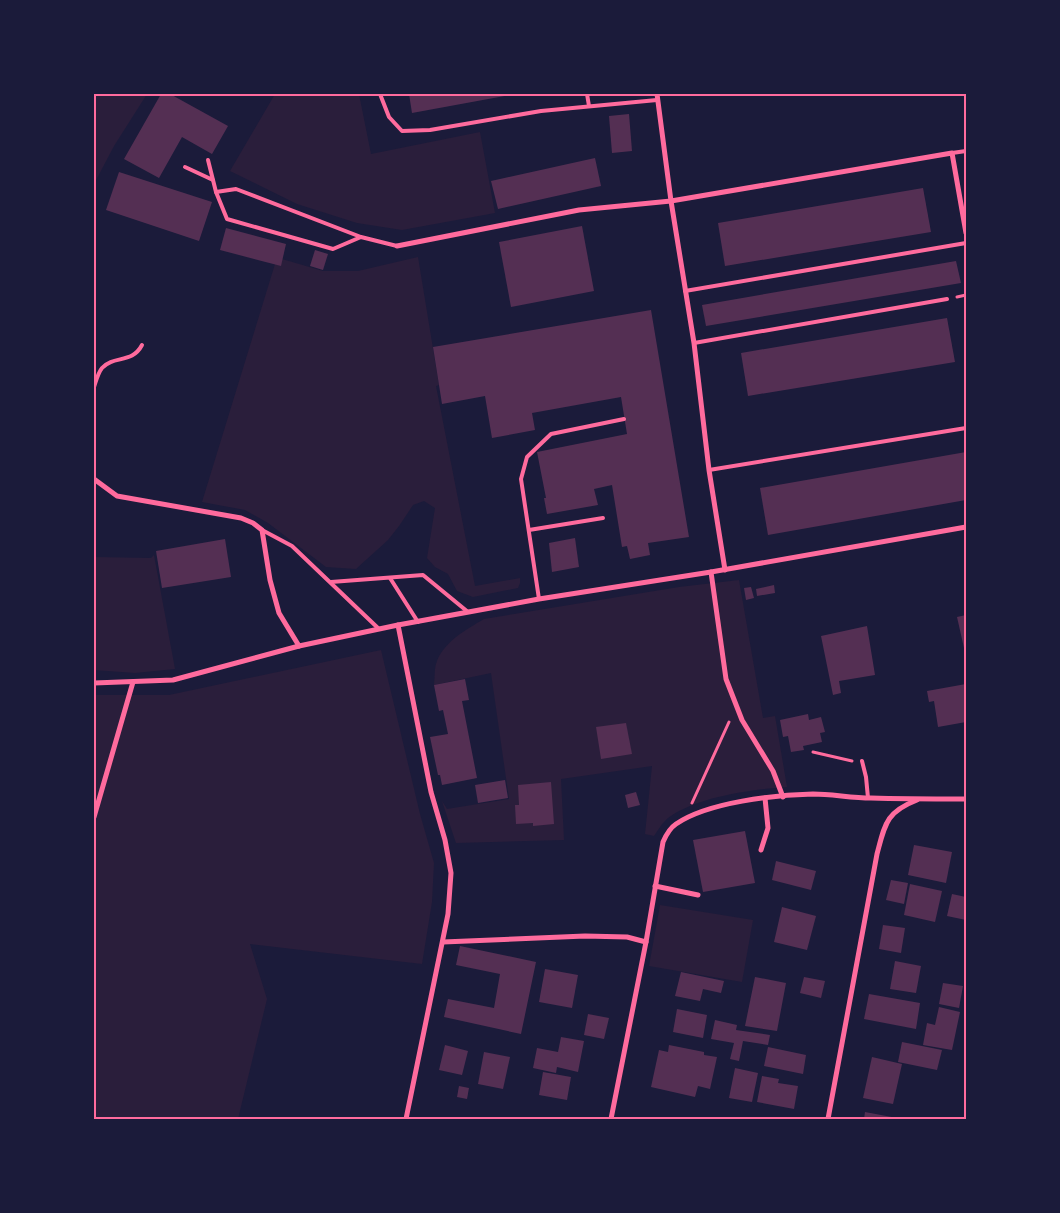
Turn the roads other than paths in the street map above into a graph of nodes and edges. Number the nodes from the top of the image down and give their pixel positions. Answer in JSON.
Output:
{"nodes":[{"id":1,"x":380,"y":94,"type":"edge"},
{"id":2,"x":587,"y":94,"type":"edge"},
{"id":3,"x":657,"y":94,"type":"edge"},
{"id":4,"x":658,"y":100,"type":"junction"},
{"id":5,"x":589,"y":106,"type":"junction"},
{"id":6,"x":966,"y":150,"type":"edge"},
{"id":7,"x":952,"y":153,"type":"junction"},
{"id":8,"x":208,"y":160,"type":"dead end"},
{"id":9,"x":185,"y":167,"type":"dead end"},
{"id":10,"x":213,"y":180,"type":"junction"},
{"id":11,"x":216,"y":192,"type":"junction"},
{"id":12,"x":671,"y":201,"type":"junction"},
{"id":13,"x":966,"y":233,"type":"edge"},
{"id":14,"x":361,"y":237,"type":"junction"},
{"id":15,"x":966,"y":243,"type":"edge"},
{"id":16,"x":397,"y":246,"type":"joint"},
{"id":17,"x":685,"y":292,"type":"junction"},
{"id":18,"x":947,"y":298,"type":"dead end"},
{"id":19,"x":694,"y":343,"type":"junction"},
{"id":20,"x":142,"y":345,"type":"dead end"},
{"id":21,"x":94,"y":387,"type":"edge"},
{"id":22,"x":624,"y":419,"type":"dead end"},
{"id":23,"x":966,"y":428,"type":"edge"},
{"id":24,"x":709,"y":470,"type":"junction"},
{"id":25,"x":94,"y":479,"type":"edge"},
{"id":26,"x":603,"y":518,"type":"dead end"},
{"id":27,"x":966,"y":527,"type":"edge"},
{"id":28,"x":262,"y":530,"type":"junction"},
{"id":29,"x":529,"y":530,"type":"junction"},
{"id":30,"x":725,"y":570,"type":"junction"},
{"id":31,"x":711,"y":572,"type":"junction"},
{"id":32,"x":390,"y":578,"type":"junction"},
{"id":33,"x":331,"y":582,"type":"junction"},
{"id":34,"x":539,"y":599,"type":"junction"},
{"id":35,"x":468,"y":612,"type":"junction"},
{"id":36,"x":418,"y":622,"type":"junction"},
{"id":37,"x":398,"y":625,"type":"junction"},
{"id":38,"x":379,"y":629,"type":"junction"},
{"id":39,"x":299,"y":646,"type":"junction"},
{"id":40,"x":133,"y":682,"type":"junction"},
{"id":41,"x":94,"y":683,"type":"edge"},
{"id":42,"x":862,"y":762,"type":"road end"},
{"id":43,"x":783,"y":797,"type":"junction"},
{"id":44,"x":765,"y":798,"type":"junction"},
{"id":45,"x":868,"y":798,"type":"junction"},
{"id":46,"x":920,"y":799,"type":"junction"},
{"id":47,"x":966,"y":799,"type":"edge"},
{"id":48,"x":94,"y":817,"type":"edge"},
{"id":49,"x":761,"y":850,"type":"dead end"},
{"id":50,"x":655,"y":886,"type":"junction"},
{"id":51,"x":698,"y":895,"type":"dead end"},
{"id":52,"x":443,"y":942,"type":"junction"},
{"id":53,"x":646,"y":942,"type":"junction"},
{"id":54,"x":406,"y":1119,"type":"edge"},
{"id":55,"x":612,"y":1119,"type":"edge"},
{"id":56,"x":828,"y":1119,"type":"edge"}],
"edges":[{"from":1,"to":5,"type":"lane"},
{"from":2,"to":5,"type":"lane"},
{"from":3,"to":4,"type":"street"},
{"from":4,"to":5,"type":"lane"},
{"from":4,"to":12,"type":"street"},
{"from":6,"to":7,"type":"lane"},
{"from":7,"to":12,"type":"street"},
{"from":7,"to":13,"type":"street"},
{"from":8,"to":10,"type":"lane"},
{"from":9,"to":10,"type":"lane"},
{"from":10,"to":11,"type":"lane"},
{"from":11,"to":14,"type":"lane"},
{"from":11,"to":14,"type":"lane"},
{"from":12,"to":16,"type":"street"},
{"from":12,"to":17,"type":"street"},
{"from":14,"to":16,"type":"lane"},
{"from":15,"to":17,"type":"lane"},
{"from":17,"to":19,"type":"street"},
{"from":18,"to":19,"type":"lane"},
{"from":19,"to":24,"type":"street"},
{"from":20,"to":21,"type":"lane"},
{"from":22,"to":29,"type":"lane"},
{"from":23,"to":24,"type":"lane"},
{"from":24,"to":30,"type":"street"},
{"from":25,"to":28,"type":"street"},
{"from":26,"to":29,"type":"lane"},
{"from":27,"to":30,"type":"street"},
{"from":28,"to":33,"type":"lane"},
{"from":28,"to":39,"type":"street"},
{"from":29,"to":34,"type":"lane"},
{"from":30,"to":31,"type":"street"},
{"from":31,"to":34,"type":"street"},
{"from":31,"to":43,"type":"street"},
{"from":32,"to":33,"type":"lane"},
{"from":32,"to":35,"type":"lane"},
{"from":32,"to":36,"type":"lane"},
{"from":33,"to":38,"type":"lane"},
{"from":34,"to":35,"type":"street"},
{"from":35,"to":36,"type":"street"},
{"from":36,"to":37,"type":"street"},
{"from":37,"to":38,"type":"street"},
{"from":37,"to":52,"type":"street"},
{"from":38,"to":39,"type":"street"},
{"from":39,"to":40,"type":"street"},
{"from":40,"to":41,"type":"street"},
{"from":40,"to":48,"type":"street"},
{"from":42,"to":45,"type":"lane"},
{"from":43,"to":44,"type":"street"},
{"from":43,"to":45,"type":"street"},
{"from":44,"to":49,"type":"street"},
{"from":44,"to":50,"type":"street"},
{"from":45,"to":46,"type":"street"},
{"from":46,"to":47,"type":"street"},
{"from":46,"to":56,"type":"street"},
{"from":50,"to":51,"type":"street"},
{"from":50,"to":53,"type":"street"},
{"from":52,"to":53,"type":"street"},
{"from":52,"to":54,"type":"street"},
{"from":53,"to":55,"type":"street"}]}
